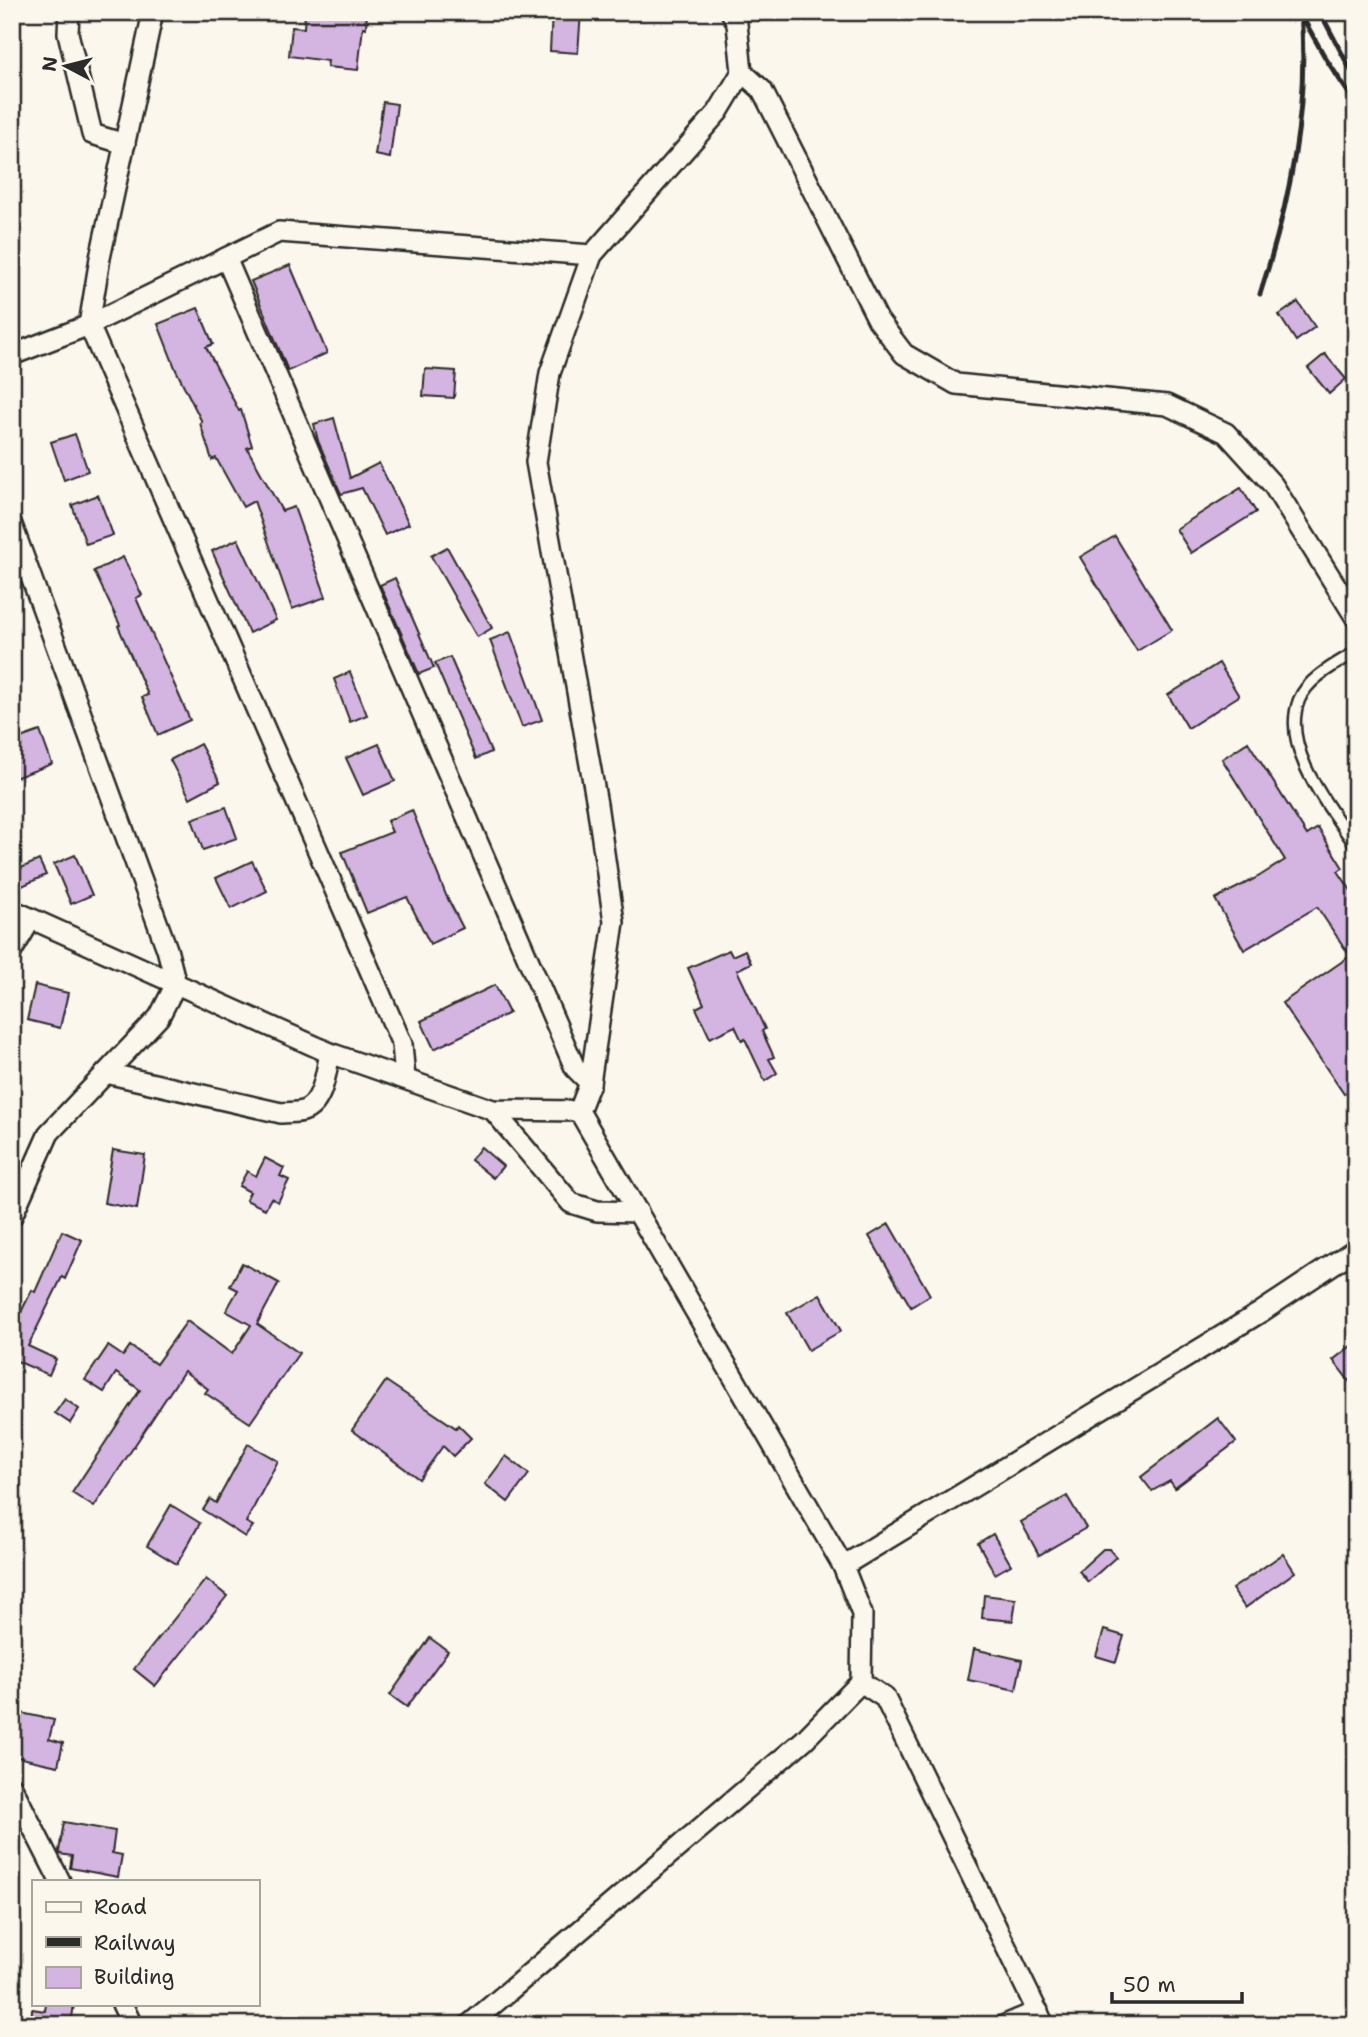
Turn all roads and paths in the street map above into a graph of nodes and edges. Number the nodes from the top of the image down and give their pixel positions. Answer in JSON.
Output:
{"nodes":[{"id":1,"x":69,"y":12,"type":"edge"},
{"id":2,"x":153,"y":12,"type":"edge"},
{"id":3,"x":731,"y":12,"type":"edge"},
{"id":4,"x":742,"y":72,"type":"junction"},
{"id":5,"x":125,"y":144,"type":"junction"},
{"id":6,"x":592,"y":255,"type":"junction"},
{"id":7,"x":226,"y":258,"type":"junction"},
{"id":8,"x":89,"y":325,"type":"junction"},
{"id":9,"x":12,"y":355,"type":"edge"},
{"id":10,"x":12,"y":525,"type":"edge"},
{"id":11,"x":1356,"y":618,"type":"edge"},
{"id":12,"x":1356,"y":652,"type":"edge"},
{"id":13,"x":1356,"y":846,"type":"edge"},
{"id":14,"x":12,"y":910,"type":"edge"},
{"id":15,"x":32,"y":919,"type":"junction"},
{"id":16,"x":12,"y":951,"type":"edge"},
{"id":17,"x":176,"y":984,"type":"junction"},
{"id":18,"x":330,"y":1053,"type":"junction"},
{"id":19,"x":107,"y":1073,"type":"junction"},
{"id":20,"x":405,"y":1078,"type":"junction"},
{"id":21,"x":590,"y":1083,"type":"junction"},
{"id":22,"x":492,"y":1110,"type":"junction"},
{"id":23,"x":579,"y":1111,"type":"junction"},
{"id":24,"x":638,"y":1212,"type":"junction"},
{"id":25,"x":12,"y":1216,"type":"edge"},
{"id":26,"x":1356,"y":1249,"type":"edge"},
{"id":27,"x":844,"y":1566,"type":"junction"},
{"id":28,"x":861,"y":1682,"type":"junction"},
{"id":29,"x":12,"y":1787,"type":"edge"},
{"id":30,"x":59,"y":1880,"type":"edge"},
{"id":31,"x":123,"y":2006,"type":"edge"},
{"id":32,"x":1041,"y":2018,"type":"edge"},
{"id":33,"x":132,"y":2025,"type":"edge"},
{"id":34,"x":469,"y":2025,"type":"edge"},
{"id":35,"x":1005,"y":2025,"type":"edge"}],
"edges":[{"from":1,"to":5,"type":"street"},
{"from":2,"to":5,"type":"street"},
{"from":3,"to":4,"type":"street"},
{"from":4,"to":6,"type":"street"},
{"from":4,"to":11,"type":"street"},
{"from":5,"to":8,"type":"street"},
{"from":6,"to":7,"type":"street"},
{"from":6,"to":21,"type":"street"},
{"from":7,"to":8,"type":"street"},
{"from":7,"to":21,"type":"street"},
{"from":8,"to":9,"type":"street"},
{"from":8,"to":20,"type":"street"},
{"from":10,"to":17,"type":"street"},
{"from":12,"to":13,"type":"lane"},
{"from":14,"to":15,"type":"street"},
{"from":15,"to":16,"type":"street"},
{"from":15,"to":17,"type":"street"},
{"from":17,"to":18,"type":"street"},
{"from":17,"to":19,"type":"street"},
{"from":18,"to":19,"type":"street"},
{"from":18,"to":20,"type":"street"},
{"from":19,"to":25,"type":"street"},
{"from":20,"to":22,"type":"street"},
{"from":21,"to":23,"type":"street"},
{"from":22,"to":23,"type":"street"},
{"from":22,"to":24,"type":"street"},
{"from":23,"to":24,"type":"street"},
{"from":24,"to":27,"type":"street"},
{"from":26,"to":27,"type":"street"},
{"from":27,"to":28,"type":"street"},
{"from":28,"to":32,"type":"street"},
{"from":28,"to":34,"type":"street"},
{"from":29,"to":30,"type":"street"},
{"from":31,"to":33,"type":"street"},
{"from":32,"to":35,"type":"street"}]}
